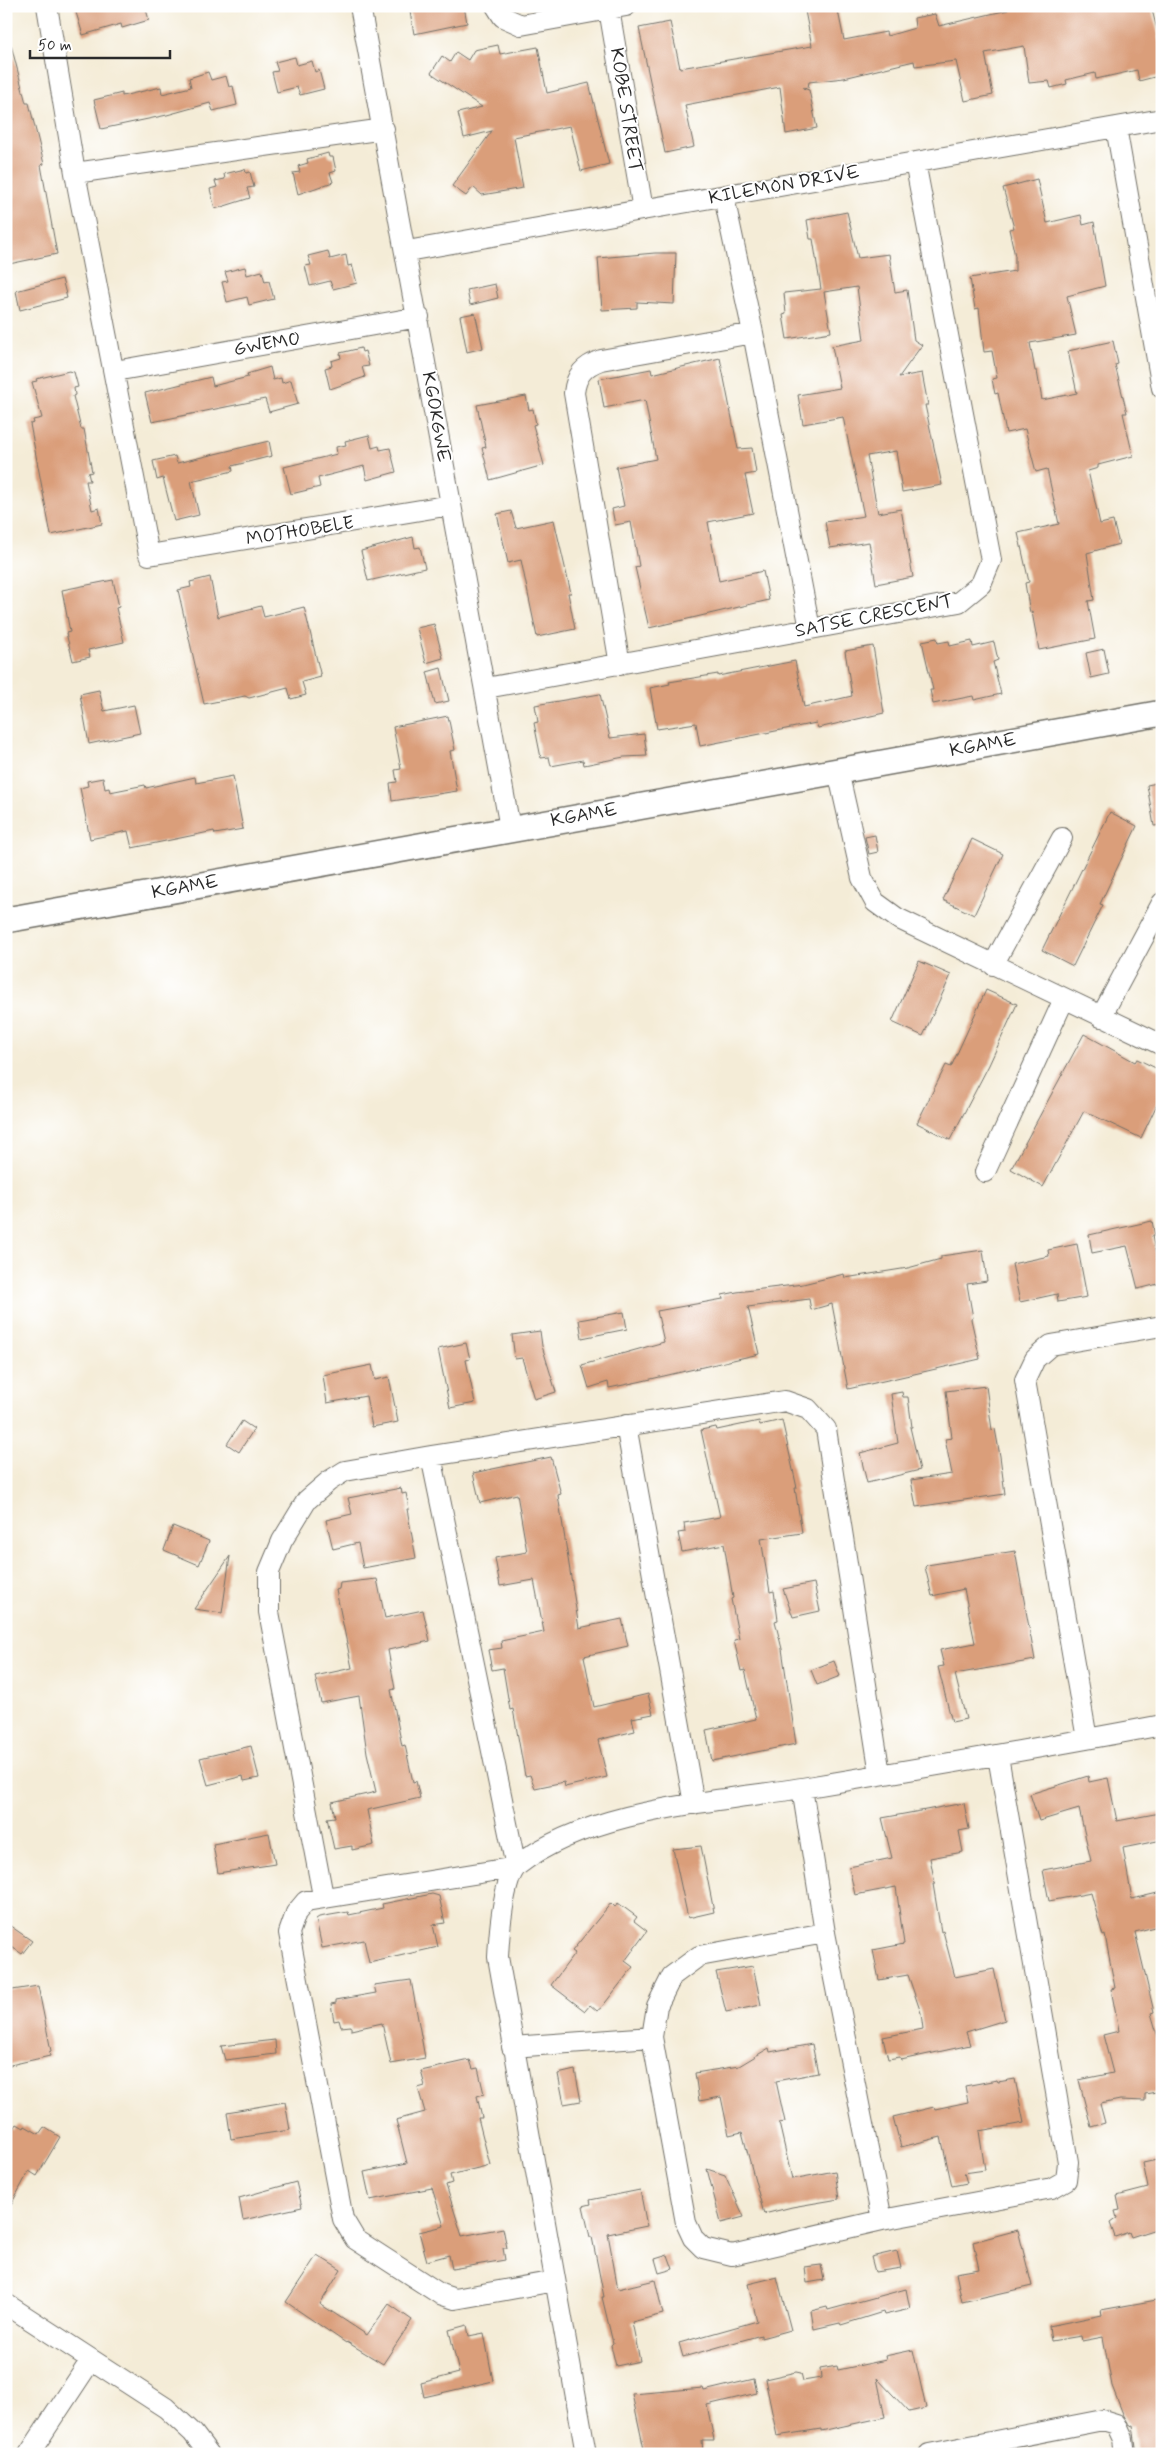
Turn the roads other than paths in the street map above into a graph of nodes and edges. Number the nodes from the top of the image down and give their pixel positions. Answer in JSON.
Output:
{"nodes":[{"id":1,"x":48,"y":6,"type":"edge"},
{"id":2,"x":360,"y":6,"type":"edge"},
{"id":3,"x":496,"y":6,"type":"edge"},
{"id":4,"x":618,"y":8,"type":"edge"},
{"id":5,"x":1162,"y":119,"type":"edge"},
{"id":6,"x":1116,"y":127,"type":"junction"},
{"id":7,"x":384,"y":129,"type":"junction"},
{"id":8,"x":915,"y":162,"type":"junction"},
{"id":9,"x":75,"y":173,"type":"junction"},
{"id":10,"x":724,"y":197,"type":"junction"},
{"id":11,"x":642,"y":210,"type":"junction"},
{"id":12,"x":406,"y":251,"type":"junction"},
{"id":13,"x":419,"y":318,"type":"junction"},
{"id":14,"x":753,"y":333,"type":"junction"},
{"id":15,"x":115,"y":371,"type":"junction"},
{"id":16,"x":1162,"y":388,"type":"edge"},
{"id":17,"x":451,"y":505,"type":"junction"},
{"id":18,"x":810,"y":630,"type":"junction"},
{"id":19,"x":620,"y":665,"type":"junction"},
{"id":20,"x":486,"y":688,"type":"junction"},
{"id":21,"x":1162,"y":713,"type":"edge"},
{"id":22,"x":838,"y":771,"type":"junction"},
{"id":23,"x":510,"y":828,"type":"junction"},
{"id":24,"x":1062,"y":838,"type":"dead end"},
{"id":25,"x":1162,"y":903,"type":"edge"},
{"id":26,"x":6,"y":920,"type":"edge"},
{"id":27,"x":993,"y":965,"type":"junction"},
{"id":28,"x":1064,"y":999,"type":"junction"},
{"id":29,"x":1101,"y":1017,"type":"junction"},
{"id":30,"x":1162,"y":1045,"type":"edge"},
{"id":31,"x":985,"y":1172,"type":"dead end"},
{"id":32,"x":1162,"y":1326,"type":"edge"},
{"id":33,"x":626,"y":1425,"type":"junction"},
{"id":34,"x":431,"y":1456,"type":"junction"},
{"id":35,"x":1162,"y":1725,"type":"edge"},
{"id":36,"x":1088,"y":1739,"type":"junction"},
{"id":37,"x":998,"y":1756,"type":"junction"},
{"id":38,"x":880,"y":1774,"type":"junction"},
{"id":39,"x":802,"y":1788,"type":"junction"},
{"id":40,"x":694,"y":1804,"type":"junction"},
{"id":41,"x":516,"y":1867,"type":"junction"},
{"id":42,"x":323,"y":1896,"type":"junction"},
{"id":43,"x":826,"y":1933,"type":"junction"},
{"id":44,"x":652,"y":2037,"type":"junction"},
{"id":45,"x":512,"y":2047,"type":"junction"},
{"id":46,"x":882,"y":2220,"type":"junction"},
{"id":47,"x":555,"y":2281,"type":"junction"},
{"id":48,"x":6,"y":2304,"type":"edge"},
{"id":49,"x":91,"y":2360,"type":"junction"},
{"id":50,"x":29,"y":2454,"type":"edge"},
{"id":51,"x":209,"y":2454,"type":"edge"},
{"id":52,"x":586,"y":2454,"type":"edge"},
{"id":53,"x":929,"y":2454,"type":"edge"},
{"id":54,"x":1125,"y":2454,"type":"edge"}],
"edges":[{"from":1,"to":9,"type":"street"},
{"from":2,"to":7,"type":"street","name":"KGOKGWE"},
{"from":3,"to":4,"type":"street"},
{"from":4,"to":11,"type":"street","name":"KOBE STREET"},
{"from":5,"to":6,"type":"street","name":"KILEMON DRIVE"},
{"from":6,"to":8,"type":"street","name":"KILEMON DRIVE"},
{"from":6,"to":16,"type":"street"},
{"from":7,"to":9,"type":"street"},
{"from":7,"to":12,"type":"street","name":"KGOKGWE"},
{"from":8,"to":10,"type":"street","name":"KILEMON DRIVE"},
{"from":8,"to":18,"type":"street","name":"SATSE CRESCENT"},
{"from":9,"to":15,"type":"street"},
{"from":10,"to":11,"type":"street","name":"KILEMON DRIVE"},
{"from":10,"to":14,"type":"street"},
{"from":11,"to":12,"type":"street","name":"KILEMON DRIVE"},
{"from":12,"to":13,"type":"street","name":"KGOKGWE"},
{"from":13,"to":15,"type":"street","name":"GWEMO"},
{"from":13,"to":17,"type":"street","name":"KGOKGWE"},
{"from":14,"to":18,"type":"street"},
{"from":14,"to":19,"type":"street"},
{"from":15,"to":17,"type":"street","name":"MOTHOBELE"},
{"from":17,"to":20,"type":"street","name":"KGOKGWE"},
{"from":18,"to":19,"type":"street","name":"SATSE CRESCENT"},
{"from":19,"to":20,"type":"street","name":"SATSE CRESCENT"},
{"from":20,"to":23,"type":"street","name":"KGOKGWE"},
{"from":21,"to":22,"type":"street","name":"KGAME"},
{"from":22,"to":23,"type":"street","name":"KGAME"},
{"from":22,"to":27,"type":"street"},
{"from":23,"to":26,"type":"street","name":"KGAME"},
{"from":24,"to":27,"type":"street"},
{"from":25,"to":29,"type":"street"},
{"from":27,"to":28,"type":"street"},
{"from":28,"to":29,"type":"street"},
{"from":28,"to":31,"type":"street"},
{"from":29,"to":30,"type":"street"},
{"from":32,"to":36,"type":"street"},
{"from":33,"to":34,"type":"street"},
{"from":33,"to":38,"type":"street"},
{"from":33,"to":40,"type":"street"},
{"from":34,"to":41,"type":"street"},
{"from":34,"to":42,"type":"street"},
{"from":35,"to":36,"type":"street"},
{"from":36,"to":37,"type":"street"},
{"from":37,"to":38,"type":"street"},
{"from":37,"to":46,"type":"street"},
{"from":38,"to":39,"type":"street"},
{"from":39,"to":40,"type":"street"},
{"from":39,"to":43,"type":"street"},
{"from":40,"to":41,"type":"street"},
{"from":41,"to":42,"type":"street"},
{"from":41,"to":45,"type":"street"},
{"from":42,"to":47,"type":"street"},
{"from":43,"to":44,"type":"street"},
{"from":43,"to":46,"type":"street"},
{"from":44,"to":45,"type":"street"},
{"from":44,"to":46,"type":"street"},
{"from":45,"to":47,"type":"street"},
{"from":47,"to":52,"type":"street"},
{"from":48,"to":49,"type":"street"},
{"from":49,"to":50,"type":"street"},
{"from":49,"to":51,"type":"street"},
{"from":53,"to":54,"type":"street"}]}
